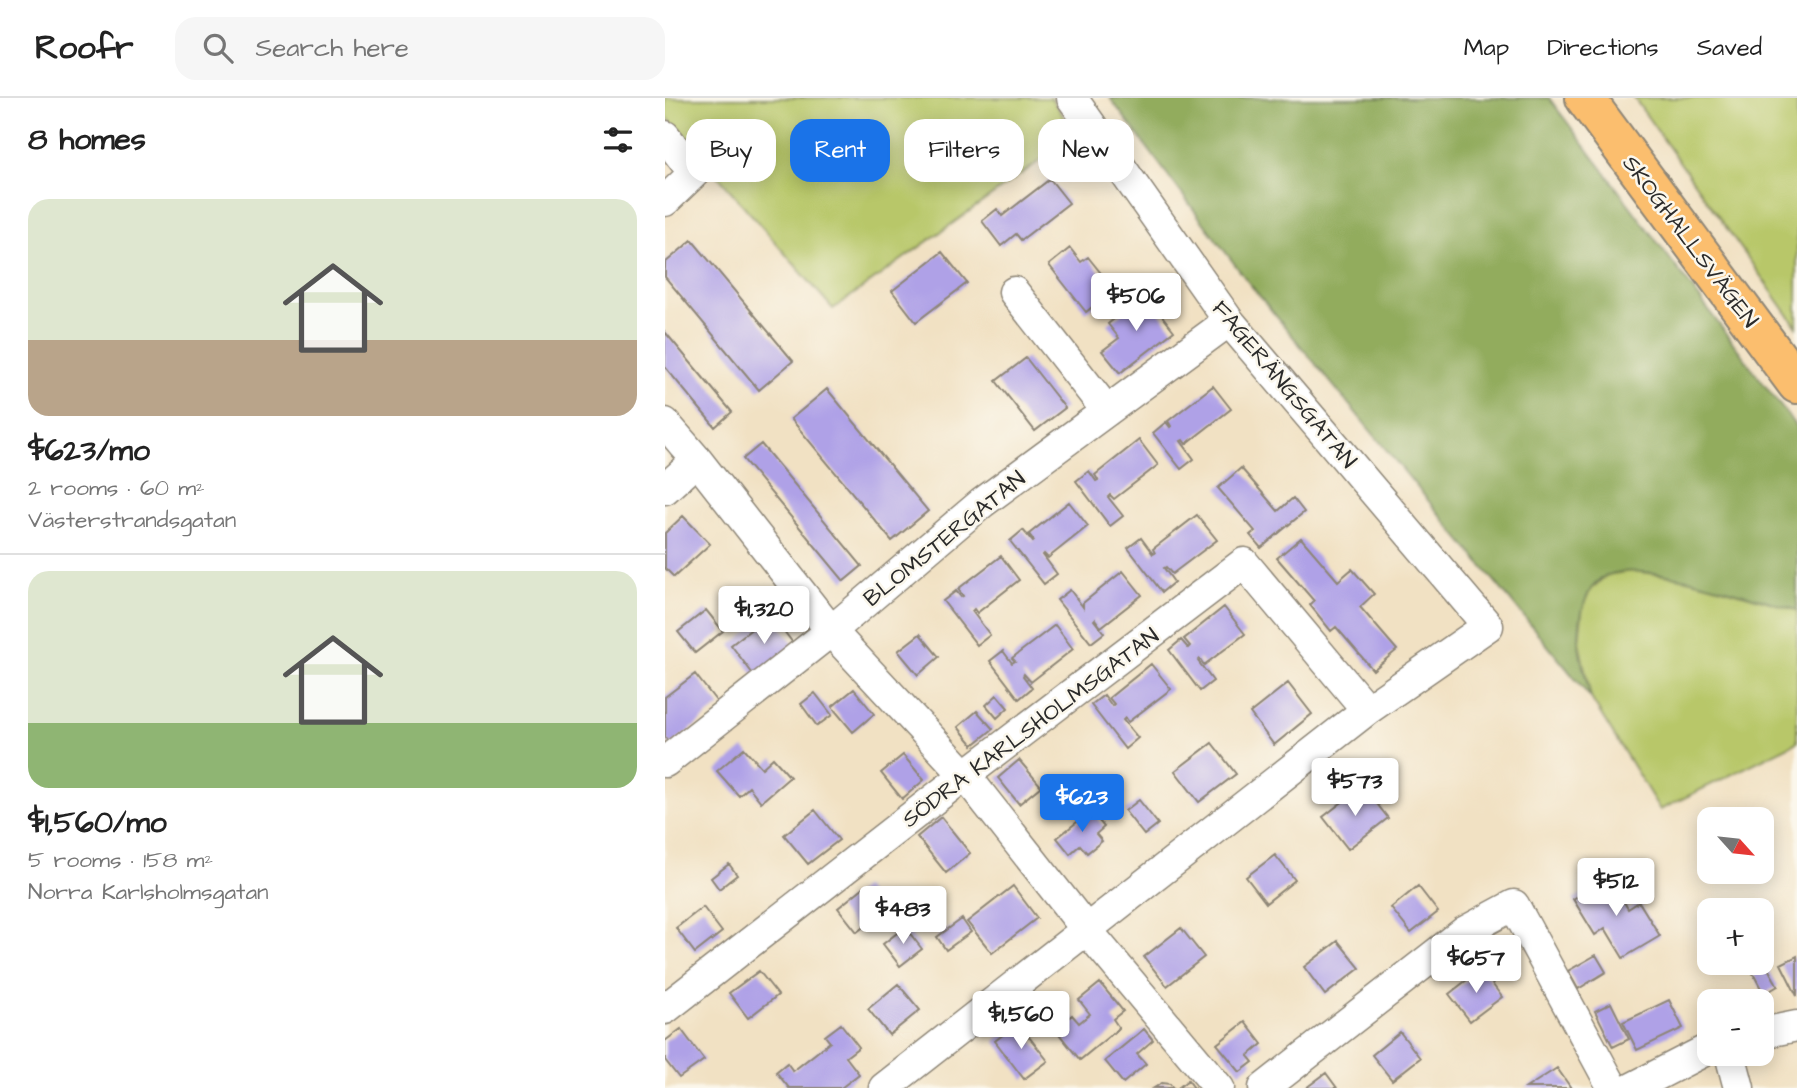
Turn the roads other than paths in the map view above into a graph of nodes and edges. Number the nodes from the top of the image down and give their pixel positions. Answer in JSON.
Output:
{"nodes":[{"id":1,"x":1072,"y":98,"type":"edge"},
{"id":2,"x":1585,"y":98,"type":"edge"},
{"id":3,"x":665,"y":136,"type":"edge"},
{"id":4,"x":665,"y":201,"type":"edge"},
{"id":5,"x":1014,"y":292,"type":"dead end"},
{"id":6,"x":1229,"y":321,"type":"junction"},
{"id":7,"x":1797,"y":384,"type":"edge"},
{"id":8,"x":1107,"y":411,"type":"junction"},
{"id":9,"x":665,"y":423,"type":"edge"},
{"id":10,"x":697,"y":460,"type":"junction"},
{"id":11,"x":665,"y":489,"type":"edge"},
{"id":12,"x":831,"y":631,"type":"junction"},
{"id":13,"x":1367,"y":710,"type":"junction"},
{"id":14,"x":665,"y":762,"type":"edge"},
{"id":15,"x":965,"y":775,"type":"junction"},
{"id":16,"x":1086,"y":929,"type":"junction"},
{"id":17,"x":665,"y":1009,"type":"edge"},
{"id":18,"x":1774,"y":1034,"type":"edge"},
{"id":19,"x":1796,"y":1035,"type":"edge"},
{"id":20,"x":1697,"y":1055,"type":"edge"},
{"id":21,"x":1733,"y":1066,"type":"edge"},
{"id":22,"x":884,"y":1088,"type":"edge"},
{"id":23,"x":1219,"y":1088,"type":"edge"},
{"id":24,"x":1264,"y":1088,"type":"edge"},
{"id":25,"x":1613,"y":1088,"type":"edge"},
{"id":26,"x":1632,"y":1088,"type":"edge"},
{"id":27,"x":1739,"y":1088,"type":"edge"}],
"edges":[{"from":1,"to":6,"type":"street","name":"FAGERÄNGSGATAN"},
{"from":2,"to":7,"type":"main road","name":"SKOGHALLSVÄGEN"},
{"from":3,"to":4,"type":"street"},
{"from":5,"to":8,"type":"street"},
{"from":6,"to":8,"type":"street","name":"BLOMSTERGATAN"},
{"from":6,"to":13,"type":"street","name":"FAGERÄNGSGATAN"},
{"from":8,"to":12,"type":"street","name":"BLOMSTERGATAN"},
{"from":9,"to":10,"type":"street"},
{"from":10,"to":11,"type":"street"},
{"from":10,"to":12,"type":"street"},
{"from":12,"to":14,"type":"street","name":"BLOMSTERGATAN"},
{"from":12,"to":15,"type":"street"},
{"from":13,"to":15,"type":"street","name":"SÖDRA KARLSHOLMSGATAN"},
{"from":13,"to":16,"type":"street"},
{"from":15,"to":16,"type":"street"},
{"from":15,"to":17,"type":"street","name":"SÖDRA KARLSHOLMSGATAN"},
{"from":16,"to":22,"type":"street"},
{"from":16,"to":23,"type":"street"},
{"from":18,"to":19,"type":"street"},
{"from":20,"to":26,"type":"street"},
{"from":21,"to":27,"type":"street"},
{"from":24,"to":25,"type":"street"}]}
